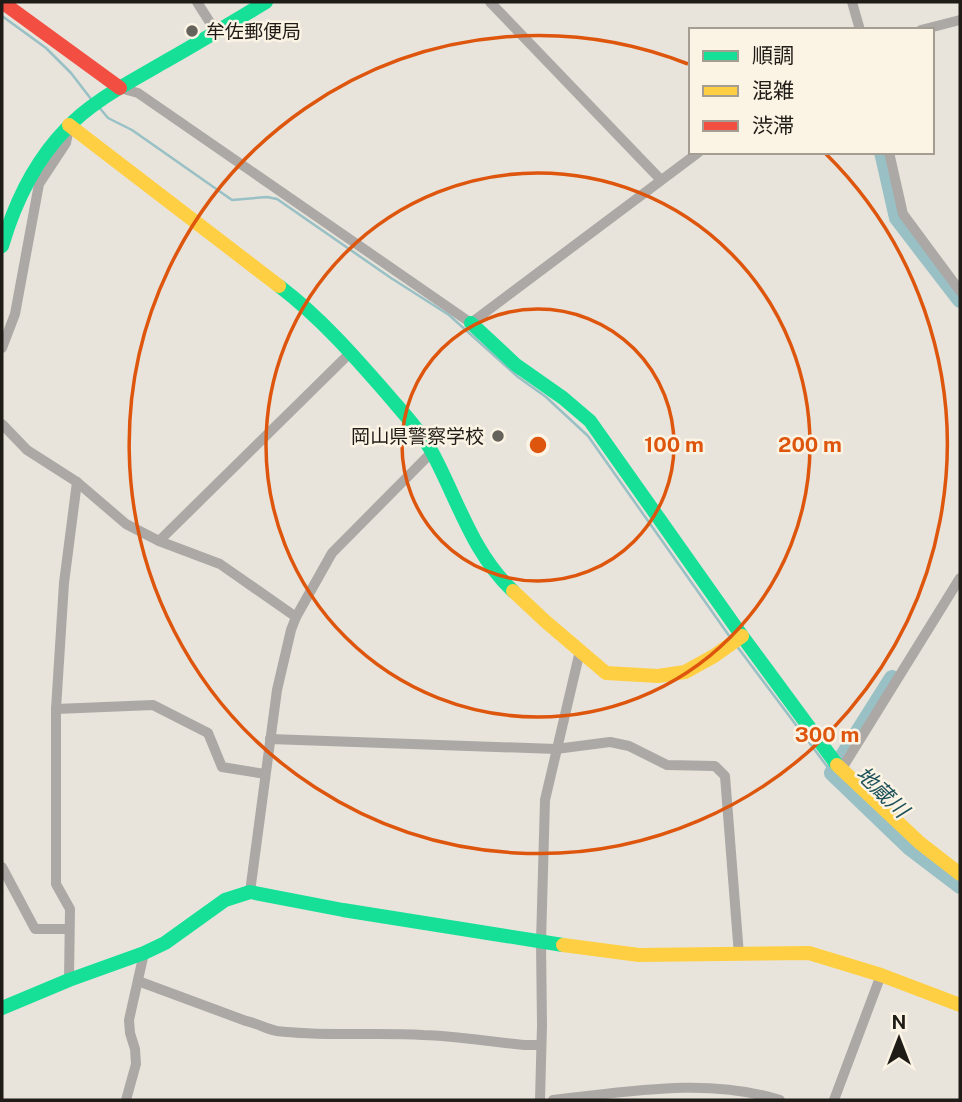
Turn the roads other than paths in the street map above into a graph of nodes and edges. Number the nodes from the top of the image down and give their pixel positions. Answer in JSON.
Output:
{"nodes":[{"id":1,"x":2,"y":2,"type":"edge"},
{"id":2,"x":197,"y":2,"type":"edge"},
{"id":3,"x":266,"y":2,"type":"edge"},
{"id":4,"x":490,"y":2,"type":"edge"},
{"id":5,"x":852,"y":2,"type":"edge"},
{"id":6,"x":960,"y":20,"type":"edge"},
{"id":7,"x":859,"y":28,"type":"edge"},
{"id":8,"x":929,"y":28,"type":"edge"},
{"id":9,"x":216,"y":32,"type":"junction"},
{"id":10,"x":115,"y":91,"type":"junction"},
{"id":11,"x":69,"y":125,"type":"junction"},
{"id":12,"x":696,"y":154,"type":"edge"},
{"id":13,"x":888,"y":154,"type":"edge"},
{"id":14,"x":661,"y":180,"type":"junction"},
{"id":15,"x":2,"y":246,"type":"edge"},
{"id":16,"x":960,"y":291,"type":"edge"},
{"id":17,"x":471,"y":323,"type":"junction"},
{"id":18,"x":2,"y":348,"type":"edge"},
{"id":19,"x":351,"y":352,"type":"junction"},
{"id":20,"x":2,"y":424,"type":"edge"},
{"id":21,"x":432,"y":452,"type":"junction"},
{"id":22,"x":77,"y":482,"type":"junction"},
{"id":23,"x":159,"y":541,"type":"junction"},
{"id":24,"x":960,"y":578,"type":"edge"},
{"id":25,"x":296,"y":617,"type":"junction"},
{"id":26,"x":742,"y":636,"type":"junction"},
{"id":27,"x":580,"y":651,"type":"junction"},
{"id":28,"x":56,"y":709,"type":"junction"},
{"id":29,"x":270,"y":739,"type":"junction"},
{"id":30,"x":556,"y":749,"type":"junction"},
{"id":31,"x":841,"y":770,"type":"junction"},
{"id":32,"x":265,"y":774,"type":"junction"},
{"id":33,"x":2,"y":867,"type":"edge"},
{"id":34,"x":960,"y":874,"type":"edge"},
{"id":35,"x":250,"y":892,"type":"junction"},
{"id":36,"x":69,"y":929,"type":"junction"},
{"id":37,"x":541,"y":942,"type":"junction"},
{"id":38,"x":144,"y":953,"type":"junction"},
{"id":39,"x":739,"y":955,"type":"junction"},
{"id":40,"x":881,"y":975,"type":"junction"},
{"id":41,"x":69,"y":980,"type":"junction"},
{"id":42,"x":138,"y":981,"type":"junction"},
{"id":43,"x":960,"y":1005,"type":"edge"},
{"id":44,"x":2,"y":1008,"type":"edge"},
{"id":45,"x":541,"y":1045,"type":"junction"},
{"id":46,"x":126,"y":1100,"type":"edge"},
{"id":47,"x":540,"y":1100,"type":"edge"},
{"id":48,"x":553,"y":1100,"type":"edge"},
{"id":49,"x":780,"y":1100,"type":"edge"},
{"id":50,"x":834,"y":1100,"type":"edge"}],
"edges":[{"from":1,"to":10,"type":"street"},
{"from":2,"to":9,"type":"street"},
{"from":3,"to":9,"type":"street"},
{"from":4,"to":14,"type":"street"},
{"from":5,"to":7,"type":"street"},
{"from":6,"to":8,"type":"street"},
{"from":9,"to":10,"type":"street"},
{"from":10,"to":11,"type":"street"},
{"from":10,"to":17,"type":"street"},
{"from":11,"to":15,"type":"street"},
{"from":11,"to":18,"type":"street"},
{"from":11,"to":19,"type":"street"},
{"from":12,"to":14,"type":"street"},
{"from":13,"to":16,"type":"street"},
{"from":14,"to":17,"type":"street"},
{"from":17,"to":26,"type":"street"},
{"from":19,"to":21,"type":"street"},
{"from":19,"to":23,"type":"street"},
{"from":20,"to":22,"type":"street"},
{"from":21,"to":25,"type":"street"},
{"from":21,"to":27,"type":"street"},
{"from":22,"to":23,"type":"street"},
{"from":22,"to":28,"type":"street"},
{"from":23,"to":25,"type":"street"},
{"from":24,"to":31,"type":"street"},
{"from":25,"to":29,"type":"street"},
{"from":26,"to":27,"type":"street"},
{"from":26,"to":31,"type":"street"},
{"from":27,"to":30,"type":"street"},
{"from":28,"to":32,"type":"street"},
{"from":28,"to":36,"type":"street"},
{"from":29,"to":30,"type":"street"},
{"from":29,"to":32,"type":"street"},
{"from":30,"to":37,"type":"street"},
{"from":30,"to":39,"type":"street"},
{"from":31,"to":34,"type":"street"},
{"from":32,"to":35,"type":"street"},
{"from":33,"to":36,"type":"street"},
{"from":35,"to":37,"type":"street"},
{"from":35,"to":38,"type":"street"},
{"from":36,"to":41,"type":"street"},
{"from":37,"to":39,"type":"street"},
{"from":37,"to":45,"type":"street"},
{"from":38,"to":41,"type":"street"},
{"from":38,"to":42,"type":"street"},
{"from":39,"to":40,"type":"street"},
{"from":40,"to":43,"type":"street"},
{"from":40,"to":50,"type":"street"},
{"from":41,"to":44,"type":"street"},
{"from":42,"to":45,"type":"street"},
{"from":42,"to":46,"type":"street"},
{"from":45,"to":47,"type":"street"},
{"from":48,"to":49,"type":"street"}]}
